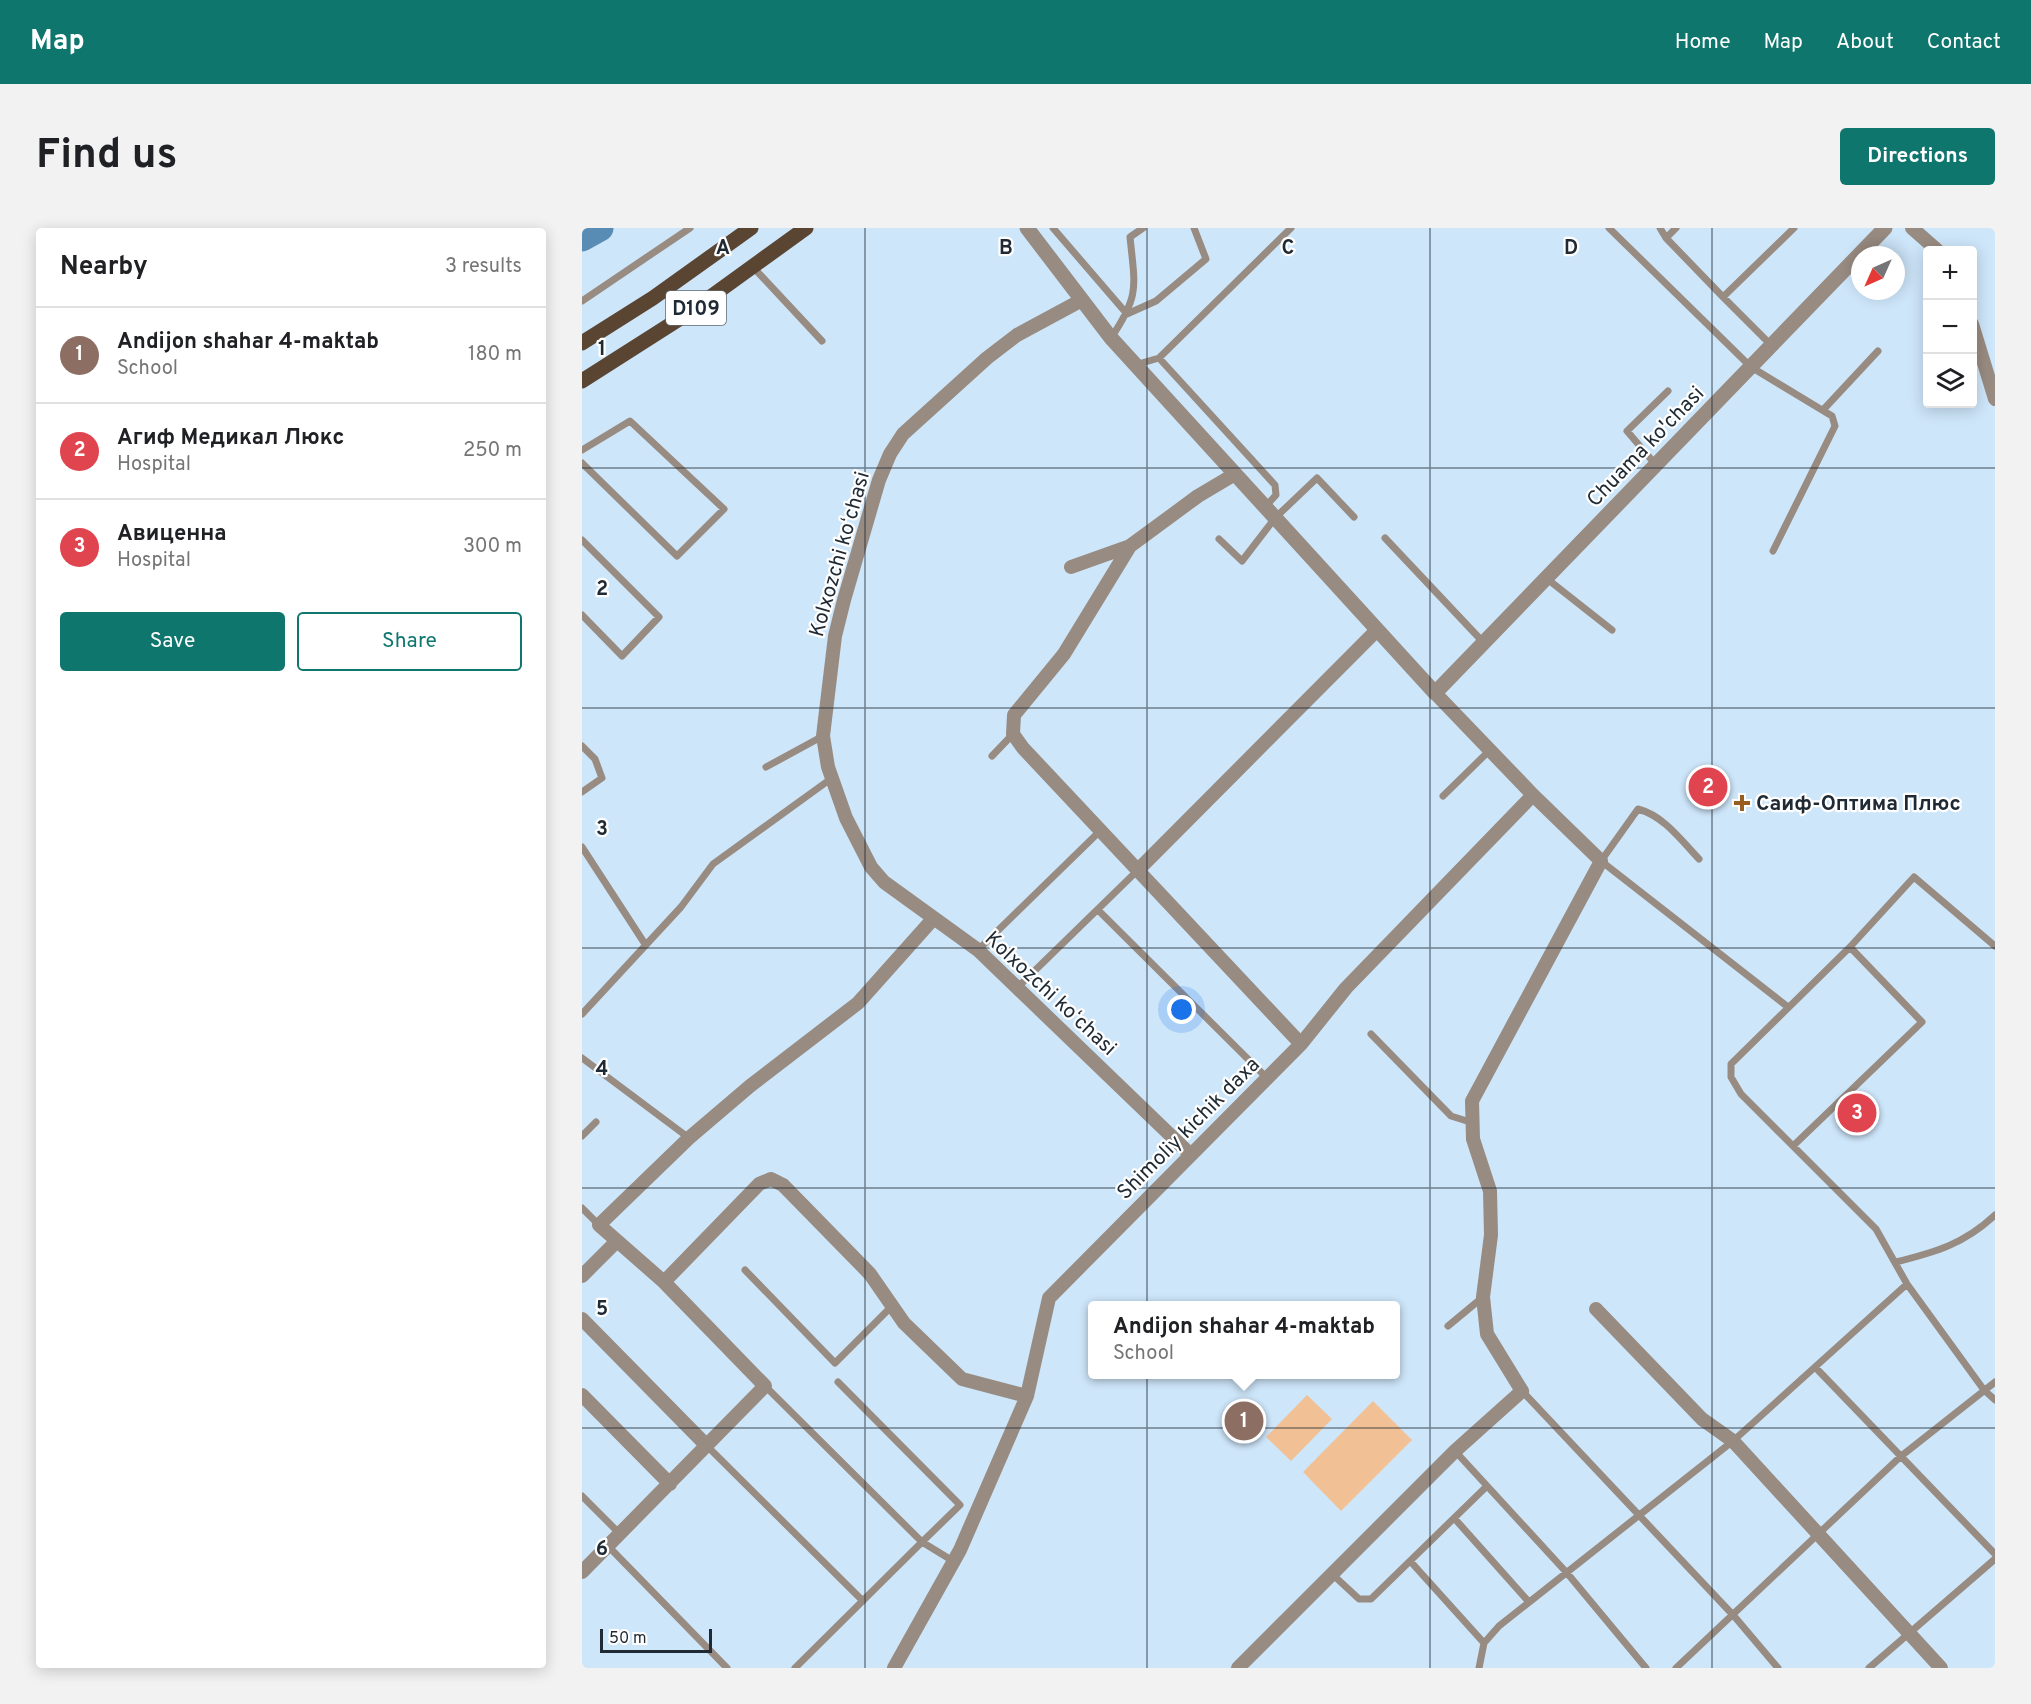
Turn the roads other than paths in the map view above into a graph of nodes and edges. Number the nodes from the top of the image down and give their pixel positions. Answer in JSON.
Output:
{"nodes":[{"id":1,"x":690,"y":228,"type":"edge"},
{"id":2,"x":751,"y":228,"type":"edge"},
{"id":3,"x":806,"y":228,"type":"edge"},
{"id":4,"x":1027,"y":228,"type":"edge"},
{"id":5,"x":1053,"y":228,"type":"edge"},
{"id":6,"x":1143,"y":228,"type":"edge"},
{"id":7,"x":1194,"y":228,"type":"edge"},
{"id":8,"x":1291,"y":228,"type":"edge"},
{"id":9,"x":1609,"y":228,"type":"edge"},
{"id":10,"x":1660,"y":228,"type":"edge"},
{"id":11,"x":1676,"y":228,"type":"edge"},
{"id":12,"x":1794,"y":228,"type":"edge"},
{"id":13,"x":1886,"y":228,"type":"edge"},
{"id":14,"x":1912,"y":228,"type":"edge"},
{"id":15,"x":1666,"y":238,"type":"junction"},
{"id":16,"x":1932,"y":246,"type":"edge"},
{"id":17,"x":753,"y":267,"type":"junction"},
{"id":18,"x":1724,"y":297,"type":"junction"},
{"id":19,"x":1080,"y":301,"type":"junction"},
{"id":20,"x":582,"y":302,"type":"edge"},
{"id":21,"x":1127,"y":314,"type":"junction"},
{"id":22,"x":1111,"y":338,"type":"junction"},
{"id":23,"x":1977,"y":340,"type":"edge"},
{"id":24,"x":822,"y":341,"type":"dead end"},
{"id":25,"x":582,"y":343,"type":"edge"},
{"id":26,"x":1772,"y":346,"type":"junction"},
{"id":27,"x":1878,"y":351,"type":"dead end"},
{"id":28,"x":1159,"y":358,"type":"junction"},
{"id":29,"x":1135,"y":365,"type":"junction"},
{"id":30,"x":1751,"y":366,"type":"junction"},
{"id":31,"x":582,"y":381,"type":"edge"},
{"id":32,"x":1668,"y":391,"type":"dead end"},
{"id":33,"x":1995,"y":399,"type":"edge"},
{"id":34,"x":1823,"y":410,"type":"junction"},
{"id":35,"x":582,"y":450,"type":"edge"},
{"id":36,"x":582,"y":463,"type":"edge"},
{"id":37,"x":1656,"y":465,"type":"junction"},
{"id":38,"x":1235,"y":474,"type":"junction"},
{"id":39,"x":1270,"y":513,"type":"junction"},
{"id":40,"x":1354,"y":517,"type":"dead end"},
{"id":41,"x":1219,"y":538,"type":"dead end"},
{"id":42,"x":1385,"y":538,"type":"dead end"},
{"id":43,"x":582,"y":540,"type":"edge"},
{"id":44,"x":1130,"y":546,"type":"junction"},
{"id":45,"x":1773,"y":551,"type":"dead end"},
{"id":46,"x":1071,"y":567,"type":"dead end"},
{"id":47,"x":1546,"y":578,"type":"junction"},
{"id":48,"x":582,"y":615,"type":"edge"},
{"id":49,"x":1377,"y":630,"type":"junction"},
{"id":50,"x":1612,"y":630,"type":"dead end"},
{"id":51,"x":1483,"y":642,"type":"junction"},
{"id":52,"x":1435,"y":693,"type":"junction"},
{"id":53,"x":1013,"y":734,"type":"junction"},
{"id":54,"x":824,"y":736,"type":"junction"},
{"id":55,"x":582,"y":746,"type":"edge"},
{"id":56,"x":1490,"y":750,"type":"junction"},
{"id":57,"x":992,"y":756,"type":"dead end"},
{"id":58,"x":766,"y":767,"type":"dead end"},
{"id":59,"x":832,"y":778,"type":"junction"},
{"id":60,"x":582,"y":792,"type":"edge"},
{"id":61,"x":1533,"y":795,"type":"junction"},
{"id":62,"x":1443,"y":796,"type":"dead end"},
{"id":63,"x":1101,"y":830,"type":"junction"},
{"id":64,"x":582,"y":847,"type":"edge"},
{"id":65,"x":1699,"y":859,"type":"dead end"},
{"id":66,"x":1602,"y":861,"type":"junction"},
{"id":67,"x":1138,"y":870,"type":"junction"},
{"id":68,"x":1098,"y":910,"type":"junction"},
{"id":69,"x":933,"y":919,"type":"junction"},
{"id":70,"x":645,"y":944,"type":"junction"},
{"id":71,"x":1995,"y":946,"type":"edge"},
{"id":72,"x":1850,"y":947,"type":"junction"},
{"id":73,"x":978,"y":950,"type":"junction"},
{"id":74,"x":1018,"y":987,"type":"junction"},
{"id":75,"x":1788,"y":1007,"type":"junction"},
{"id":76,"x":582,"y":1014,"type":"edge"},
{"id":77,"x":1371,"y":1034,"type":"dead end"},
{"id":78,"x":1301,"y":1044,"type":"junction"},
{"id":79,"x":582,"y":1059,"type":"edge"},
{"id":80,"x":1267,"y":1078,"type":"junction"},
{"id":81,"x":596,"y":1122,"type":"dead end"},
{"id":82,"x":1470,"y":1122,"type":"junction"},
{"id":83,"x":582,"y":1136,"type":"edge"},
{"id":84,"x":689,"y":1138,"type":"junction"},
{"id":85,"x":1793,"y":1146,"type":"junction"},
{"id":86,"x":1191,"y":1155,"type":"junction"},
{"id":87,"x":582,"y":1208,"type":"edge"},
{"id":88,"x":1995,"y":1215,"type":"edge"},
{"id":89,"x":599,"y":1225,"type":"junction"},
{"id":90,"x":617,"y":1241,"type":"junction"},
{"id":91,"x":1896,"y":1262,"type":"junction"},
{"id":92,"x":745,"y":1270,"type":"dead end"},
{"id":93,"x":582,"y":1276,"type":"edge"},
{"id":94,"x":664,"y":1282,"type":"junction"},
{"id":95,"x":1907,"y":1284,"type":"junction"},
{"id":96,"x":1483,"y":1297,"type":"junction"},
{"id":97,"x":892,"y":1306,"type":"junction"},
{"id":98,"x":1596,"y":1309,"type":"dead end"},
{"id":99,"x":582,"y":1319,"type":"edge"},
{"id":100,"x":1448,"y":1326,"type":"dead end"},
{"id":101,"x":1815,"y":1367,"type":"junction"},
{"id":102,"x":838,"y":1382,"type":"dead end"},
{"id":103,"x":1995,"y":1382,"type":"edge"},
{"id":104,"x":765,"y":1386,"type":"junction"},
{"id":105,"x":1984,"y":1390,"type":"junction"},
{"id":106,"x":1522,"y":1391,"type":"junction"},
{"id":107,"x":582,"y":1395,"type":"edge"},
{"id":108,"x":1027,"y":1396,"type":"junction"},
{"id":109,"x":1995,"y":1400,"type":"edge"},
{"id":110,"x":1733,"y":1441,"type":"junction"},
{"id":111,"x":707,"y":1446,"type":"junction"},
{"id":112,"x":1455,"y":1452,"type":"junction"},
{"id":113,"x":1900,"y":1457,"type":"junction"},
{"id":114,"x":670,"y":1484,"type":"junction"},
{"id":115,"x":1487,"y":1486,"type":"junction"},
{"id":116,"x":582,"y":1496,"type":"edge"},
{"id":117,"x":960,"y":1505,"type":"junction"},
{"id":118,"x":976,"y":1511,"type":"junction"},
{"id":119,"x":1640,"y":1514,"type":"junction"},
{"id":120,"x":1455,"y":1519,"type":"junction"},
{"id":121,"x":1820,"y":1533,"type":"junction"},
{"id":122,"x":620,"y":1534,"type":"junction"},
{"id":123,"x":922,"y":1542,"type":"junction"},
{"id":124,"x":608,"y":1546,"type":"junction"},
{"id":125,"x":1995,"y":1557,"type":"edge"},
{"id":126,"x":953,"y":1561,"type":"junction"},
{"id":127,"x":1411,"y":1562,"type":"junction"},
{"id":128,"x":582,"y":1572,"type":"edge"},
{"id":129,"x":1331,"y":1573,"type":"junction"},
{"id":130,"x":1567,"y":1573,"type":"junction"},
{"id":131,"x":863,"y":1601,"type":"junction"},
{"id":132,"x":1529,"y":1602,"type":"junction"},
{"id":133,"x":1734,"y":1616,"type":"junction"},
{"id":134,"x":1911,"y":1634,"type":"junction"},
{"id":135,"x":1484,"y":1643,"type":"junction"},
{"id":136,"x":727,"y":1668,"type":"edge"},
{"id":137,"x":795,"y":1668,"type":"edge"},
{"id":138,"x":894,"y":1668,"type":"edge"},
{"id":139,"x":1238,"y":1668,"type":"edge"},
{"id":140,"x":1479,"y":1668,"type":"edge"},
{"id":141,"x":1646,"y":1668,"type":"edge"},
{"id":142,"x":1677,"y":1668,"type":"edge"},
{"id":143,"x":1778,"y":1668,"type":"edge"},
{"id":144,"x":1869,"y":1668,"type":"edge"},
{"id":145,"x":1941,"y":1668,"type":"edge"}],
"edges":[{"from":1,"to":20,"type":"lane"},
{"from":2,"to":25,"type":"main road","number":"D109"},
{"from":3,"to":17,"type":"main road","number":"D109"},
{"from":4,"to":19,"type":"street"},
{"from":5,"to":21,"type":"lane"},
{"from":6,"to":21,"type":"lane"},
{"from":7,"to":21,"type":"lane"},
{"from":8,"to":28,"type":"lane"},
{"from":9,"to":30,"type":"lane"},
{"from":10,"to":15,"type":"lane"},
{"from":11,"to":15,"type":"lane"},
{"from":12,"to":18,"type":"lane"},
{"from":13,"to":26,"type":"street","name":"Chuama ko'chasi"},
{"from":14,"to":16,"type":"street"},
{"from":15,"to":18,"type":"lane"},
{"from":17,"to":24,"type":"lane"},
{"from":17,"to":31,"type":"main road","number":"D109"},
{"from":18,"to":26,"type":"lane"},
{"from":19,"to":22,"type":"street"},
{"from":19,"to":54,"type":"street","name":"Kolxozchi koʻchasi"},
{"from":21,"to":22,"type":"lane"},
{"from":22,"to":29,"type":"street"},
{"from":23,"to":33,"type":"street"},
{"from":26,"to":30,"type":"street","name":"Chuama ko'chasi"},
{"from":27,"to":34,"type":"lane"},
{"from":28,"to":29,"type":"lane"},
{"from":28,"to":39,"type":"lane"},
{"from":29,"to":38,"type":"street"},
{"from":30,"to":34,"type":"lane"},
{"from":30,"to":37,"type":"street","name":"Chuama ko'chasi"},
{"from":32,"to":37,"type":"lane"},
{"from":34,"to":45,"type":"lane"},
{"from":35,"to":36,"type":"lane"},
{"from":37,"to":47,"type":"street","name":"Chuama ko'chasi"},
{"from":38,"to":39,"type":"street"},
{"from":38,"to":44,"type":"street"},
{"from":39,"to":40,"type":"lane"},
{"from":39,"to":41,"type":"lane"},
{"from":39,"to":49,"type":"street"},
{"from":42,"to":51,"type":"lane"},
{"from":43,"to":48,"type":"lane"},
{"from":44,"to":46,"type":"street"},
{"from":44,"to":53,"type":"street"},
{"from":47,"to":50,"type":"lane"},
{"from":47,"to":51,"type":"street","name":"Chuama ko'chasi"},
{"from":49,"to":52,"type":"street"},
{"from":49,"to":67,"type":"street"},
{"from":51,"to":52,"type":"street","name":"Chuama ko'chasi"},
{"from":52,"to":56,"type":"street"},
{"from":53,"to":57,"type":"lane"},
{"from":53,"to":63,"type":"street"},
{"from":54,"to":58,"type":"lane"},
{"from":54,"to":59,"type":"street","name":"Kolxozchi koʻchasi"},
{"from":55,"to":60,"type":"lane"},
{"from":56,"to":61,"type":"street"},
{"from":56,"to":62,"type":"lane"},
{"from":59,"to":69,"type":"street","name":"Kolxozchi koʻchasi"},
{"from":59,"to":70,"type":"lane"},
{"from":61,"to":66,"type":"street"},
{"from":61,"to":78,"type":"street","name":"Shimoliy kichik daxa"},
{"from":63,"to":67,"type":"street"},
{"from":63,"to":73,"type":"lane"},
{"from":64,"to":70,"type":"lane"},
{"from":65,"to":66,"type":"lane"},
{"from":66,"to":75,"type":"lane"},
{"from":66,"to":82,"type":"street"},
{"from":67,"to":68,"type":"lane"},
{"from":67,"to":78,"type":"street"},
{"from":68,"to":74,"type":"lane"},
{"from":68,"to":80,"type":"lane"},
{"from":69,"to":73,"type":"street","name":"Kolxozchi koʻchasi"},
{"from":69,"to":84,"type":"street"},
{"from":70,"to":76,"type":"lane"},
{"from":71,"to":72,"type":"lane"},
{"from":72,"to":75,"type":"lane"},
{"from":72,"to":85,"type":"lane"},
{"from":73,"to":74,"type":"street","name":"Kolxozchi koʻchasi"},
{"from":74,"to":86,"type":"street","name":"Kolxozchi koʻchasi"},
{"from":75,"to":85,"type":"lane"},
{"from":77,"to":82,"type":"lane"},
{"from":78,"to":80,"type":"street","name":"Shimoliy kichik daxa"},
{"from":79,"to":84,"type":"lane"},
{"from":80,"to":86,"type":"street","name":"Shimoliy kichik daxa"},
{"from":81,"to":83,"type":"lane"},
{"from":82,"to":96,"type":"street"},
{"from":84,"to":89,"type":"street"},
{"from":85,"to":91,"type":"lane"},
{"from":86,"to":108,"type":"street","name":"Shimoliy kichik daxa"},
{"from":87,"to":89,"type":"lane"},
{"from":88,"to":91,"type":"lane"},
{"from":89,"to":90,"type":"street"},
{"from":90,"to":93,"type":"street"},
{"from":90,"to":94,"type":"street"},
{"from":91,"to":95,"type":"lane"},
{"from":92,"to":97,"type":"lane"},
{"from":94,"to":97,"type":"street"},
{"from":94,"to":104,"type":"street"},
{"from":95,"to":101,"type":"lane"},
{"from":95,"to":105,"type":"lane"},
{"from":96,"to":100,"type":"lane"},
{"from":96,"to":106,"type":"street"},
{"from":97,"to":108,"type":"street"},
{"from":98,"to":110,"type":"street"},
{"from":99,"to":111,"type":"street"},
{"from":101,"to":110,"type":"lane"},
{"from":101,"to":113,"type":"lane"},
{"from":102,"to":117,"type":"lane"},
{"from":103,"to":105,"type":"lane"},
{"from":104,"to":111,"type":"street"},
{"from":104,"to":123,"type":"lane"},
{"from":105,"to":109,"type":"lane"},
{"from":105,"to":113,"type":"lane"},
{"from":106,"to":112,"type":"street"},
{"from":106,"to":119,"type":"lane"},
{"from":107,"to":114,"type":"street"},
{"from":108,"to":118,"type":"street","name":"Shimoliy kichik daxa"},
{"from":110,"to":119,"type":"lane"},
{"from":110,"to":121,"type":"street"},
{"from":111,"to":114,"type":"street"},
{"from":111,"to":131,"type":"lane"},
{"from":112,"to":115,"type":"lane"},
{"from":112,"to":129,"type":"street"},
{"from":113,"to":121,"type":"lane"},
{"from":113,"to":125,"type":"lane"},
{"from":114,"to":122,"type":"street"},
{"from":115,"to":120,"type":"lane"},
{"from":115,"to":130,"type":"lane"},
{"from":116,"to":122,"type":"lane"},
{"from":117,"to":118,"type":"lane"},
{"from":117,"to":123,"type":"lane"},
{"from":118,"to":126,"type":"street","name":"Shimoliy kichik daxa"},
{"from":119,"to":130,"type":"lane"},
{"from":119,"to":133,"type":"lane"},
{"from":120,"to":127,"type":"lane"},
{"from":120,"to":132,"type":"lane"},
{"from":121,"to":133,"type":"lane"},
{"from":121,"to":134,"type":"street"},
{"from":122,"to":124,"type":"street"},
{"from":123,"to":126,"type":"lane"},
{"from":123,"to":131,"type":"lane"},
{"from":124,"to":128,"type":"street"},
{"from":124,"to":136,"type":"lane"},
{"from":125,"to":134,"type":"lane"},
{"from":126,"to":138,"type":"street","name":"Shimoliy kichik daxa"},
{"from":127,"to":129,"type":"lane"},
{"from":127,"to":135,"type":"lane"},
{"from":129,"to":139,"type":"street"},
{"from":130,"to":132,"type":"lane"},
{"from":130,"to":141,"type":"lane"},
{"from":131,"to":137,"type":"lane"},
{"from":132,"to":135,"type":"lane"},
{"from":133,"to":142,"type":"lane"},
{"from":133,"to":143,"type":"lane"},
{"from":134,"to":144,"type":"lane"},
{"from":134,"to":145,"type":"street"},
{"from":135,"to":140,"type":"lane"}]}
